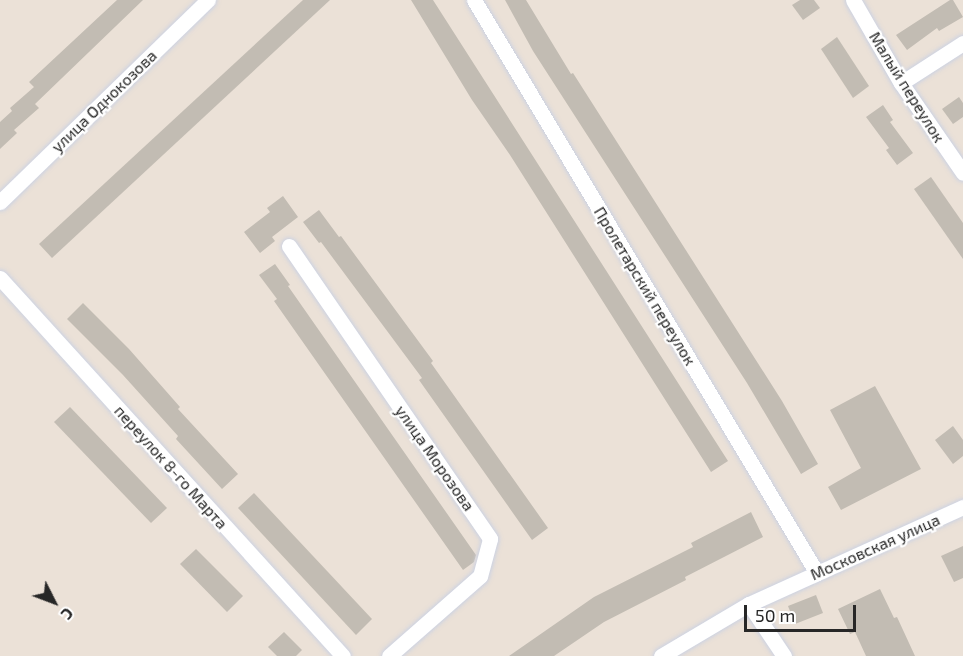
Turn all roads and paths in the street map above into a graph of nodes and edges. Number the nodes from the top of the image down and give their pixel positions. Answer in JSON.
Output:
{"nodes":[{"id":1,"x":208,"y":0,"type":"edge"},
{"id":2,"x":474,"y":0,"type":"edge"},
{"id":3,"x":853,"y":0,"type":"edge"},
{"id":4,"x":963,"y":44,"type":"edge"},
{"id":5,"x":901,"y":83,"type":"junction"},
{"id":6,"x":963,"y":173,"type":"edge"},
{"id":7,"x":0,"y":202,"type":"edge"},
{"id":8,"x":289,"y":246,"type":"dead end"},
{"id":9,"x":0,"y":278,"type":"edge"},
{"id":10,"x":963,"y":507,"type":"edge"},
{"id":11,"x":817,"y":573,"type":"junction"},
{"id":12,"x":749,"y":604,"type":"junction"},
{"id":13,"x":343,"y":656,"type":"edge"},
{"id":14,"x":389,"y":656,"type":"edge"},
{"id":15,"x":661,"y":656,"type":"edge"},
{"id":16,"x":784,"y":656,"type":"edge"}],
"edges":[{"from":1,"to":7,"type":"street","name":"улица Однокозова"},
{"from":2,"to":11,"type":"street","name":"Пролетарский переулок"},
{"from":3,"to":5,"type":"street","name":"Малый переулок"},
{"from":4,"to":5,"type":"street"},
{"from":5,"to":6,"type":"street","name":"Малый переулок"},
{"from":8,"to":14,"type":"street","name":"улица Морозова"},
{"from":9,"to":13,"type":"street","name":"переулок 8-го Марта"},
{"from":10,"to":11,"type":"street","name":"Московская улица"},
{"from":11,"to":12,"type":"street","name":"Московская улица"},
{"from":12,"to":15,"type":"street","name":"Московская улица"},
{"from":12,"to":16,"type":"street"}]}
